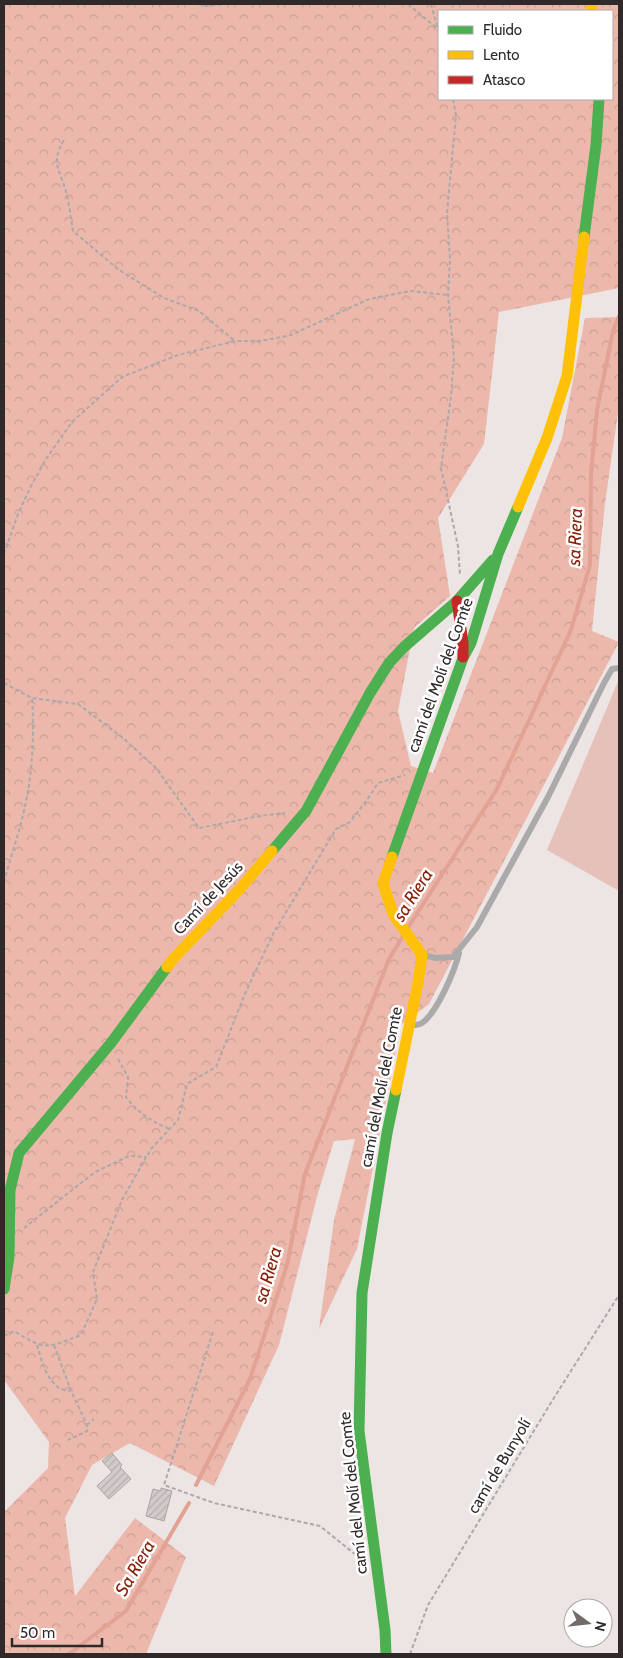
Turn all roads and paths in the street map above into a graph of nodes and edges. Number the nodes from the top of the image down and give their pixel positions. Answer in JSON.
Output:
{"nodes":[{"id":1,"x":198,"y":4,"type":"edge"},
{"id":2,"x":225,"y":4,"type":"edge"},
{"id":3,"x":408,"y":4,"type":"edge"},
{"id":4,"x":431,"y":4,"type":"edge"},
{"id":5,"x":438,"y":29,"type":"edge"},
{"id":6,"x":453,"y":100,"type":"edge"},
{"id":7,"x":599,"y":100,"type":"edge"},
{"id":8,"x":64,"y":140,"type":"dead end"},
{"id":9,"x":448,"y":295,"type":"junction"},
{"id":10,"x":235,"y":341,"type":"junction"},
{"id":11,"x":4,"y":554,"type":"edge"},
{"id":12,"x":498,"y":554,"type":"junction"},
{"id":13,"x":456,"y":603,"type":"junction"},
{"id":14,"x":432,"y":622,"type":"junction"},
{"id":15,"x":476,"y":629,"type":"junction"},
{"id":16,"x":461,"y":634,"type":"junction"},
{"id":17,"x":464,"y":658,"type":"junction"},
{"id":18,"x":619,"y":668,"type":"edge"},
{"id":19,"x":4,"y":683,"type":"edge"},
{"id":20,"x":32,"y":698,"type":"junction"},
{"id":21,"x":419,"y":779,"type":"junction"},
{"id":22,"x":306,"y":811,"type":"junction"},
{"id":23,"x":4,"y":882,"type":"edge"},
{"id":24,"x":459,"y":950,"type":"junction"},
{"id":25,"x":419,"y":951,"type":"junction"},
{"id":26,"x":409,"y":1027,"type":"junction"},
{"id":27,"x":111,"y":1043,"type":"junction"},
{"id":28,"x":169,"y":1129,"type":"junction"},
{"id":29,"x":146,"y":1157,"type":"junction"},
{"id":30,"x":10,"y":1240,"type":"junction"},
{"id":31,"x":4,"y":1289,"type":"edge"},
{"id":32,"x":619,"y":1295,"type":"edge"},
{"id":33,"x":213,"y":1332,"type":"dead end"},
{"id":34,"x":4,"y":1336,"type":"edge"},
{"id":35,"x":36,"y":1345,"type":"junction"},
{"id":36,"x":54,"y":1345,"type":"junction"},
{"id":37,"x":71,"y":1390,"type":"junction"},
{"id":38,"x":94,"y":1420,"type":"dead end"},
{"id":39,"x":87,"y":1425,"type":"junction"},
{"id":40,"x":68,"y":1440,"type":"dead end"},
{"id":41,"x":377,"y":1576,"type":"junction"},
{"id":42,"x":386,"y":1654,"type":"edge"},
{"id":43,"x":410,"y":1654,"type":"edge"}],
"edges":[{"from":1,"to":2,"type":"path"},
{"from":3,"to":5,"type":"path"},
{"from":4,"to":5,"type":"path"},
{"from":6,"to":9,"type":"path"},
{"from":7,"to":12,"type":"street"},
{"from":8,"to":10,"type":"path"},
{"from":9,"to":10,"type":"path"},
{"from":9,"to":13,"type":"path"},
{"from":10,"to":11,"type":"path"},
{"from":12,"to":13,"type":"street","name":"Camí de Jesús"},
{"from":12,"to":15,"type":"street","name":"camí del Molí del Comte"},
{"from":13,"to":14,"type":"street","name":"Camí de Jesús"},
{"from":13,"to":15,"type":"street"},
{"from":13,"to":16,"type":"street"},
{"from":14,"to":16,"type":"street"},
{"from":14,"to":22,"type":"street","name":"Camí de Jesús"},
{"from":15,"to":17,"type":"street","name":"camí del Molí del Comte"},
{"from":16,"to":17,"type":"street"},
{"from":17,"to":21,"type":"street","name":"camí del Molí del Comte"},
{"from":18,"to":24,"type":"lane"},
{"from":19,"to":20,"type":"path"},
{"from":20,"to":22,"type":"path"},
{"from":20,"to":23,"type":"path"},
{"from":21,"to":25,"type":"street","name":"camí del Molí del Comte"},
{"from":21,"to":28,"type":"path"},
{"from":22,"to":27,"type":"street","name":"Camí de Jesús"},
{"from":24,"to":25,"type":"lane"},
{"from":24,"to":26,"type":"lane"},
{"from":25,"to":26,"type":"street","name":"camí del Molí del Comte"},
{"from":26,"to":41,"type":"street","name":"camí del Molí del Comte"},
{"from":27,"to":28,"type":"path"},
{"from":27,"to":30,"type":"street","name":"Camí de Jesús"},
{"from":28,"to":29,"type":"path"},
{"from":29,"to":30,"type":"path"},
{"from":29,"to":36,"type":"path"},
{"from":30,"to":31,"type":"street","name":"Camí de Jesús"},
{"from":32,"to":43,"type":"path","name":"camí de Bunyolí"},
{"from":33,"to":41,"type":"path"},
{"from":34,"to":35,"type":"path"},
{"from":35,"to":36,"type":"path"},
{"from":35,"to":37,"type":"path"},
{"from":36,"to":37,"type":"path"},
{"from":37,"to":39,"type":"path"},
{"from":38,"to":39,"type":"path"},
{"from":39,"to":40,"type":"path"},
{"from":41,"to":42,"type":"street","name":"camí del Molí del Comte"}]}
